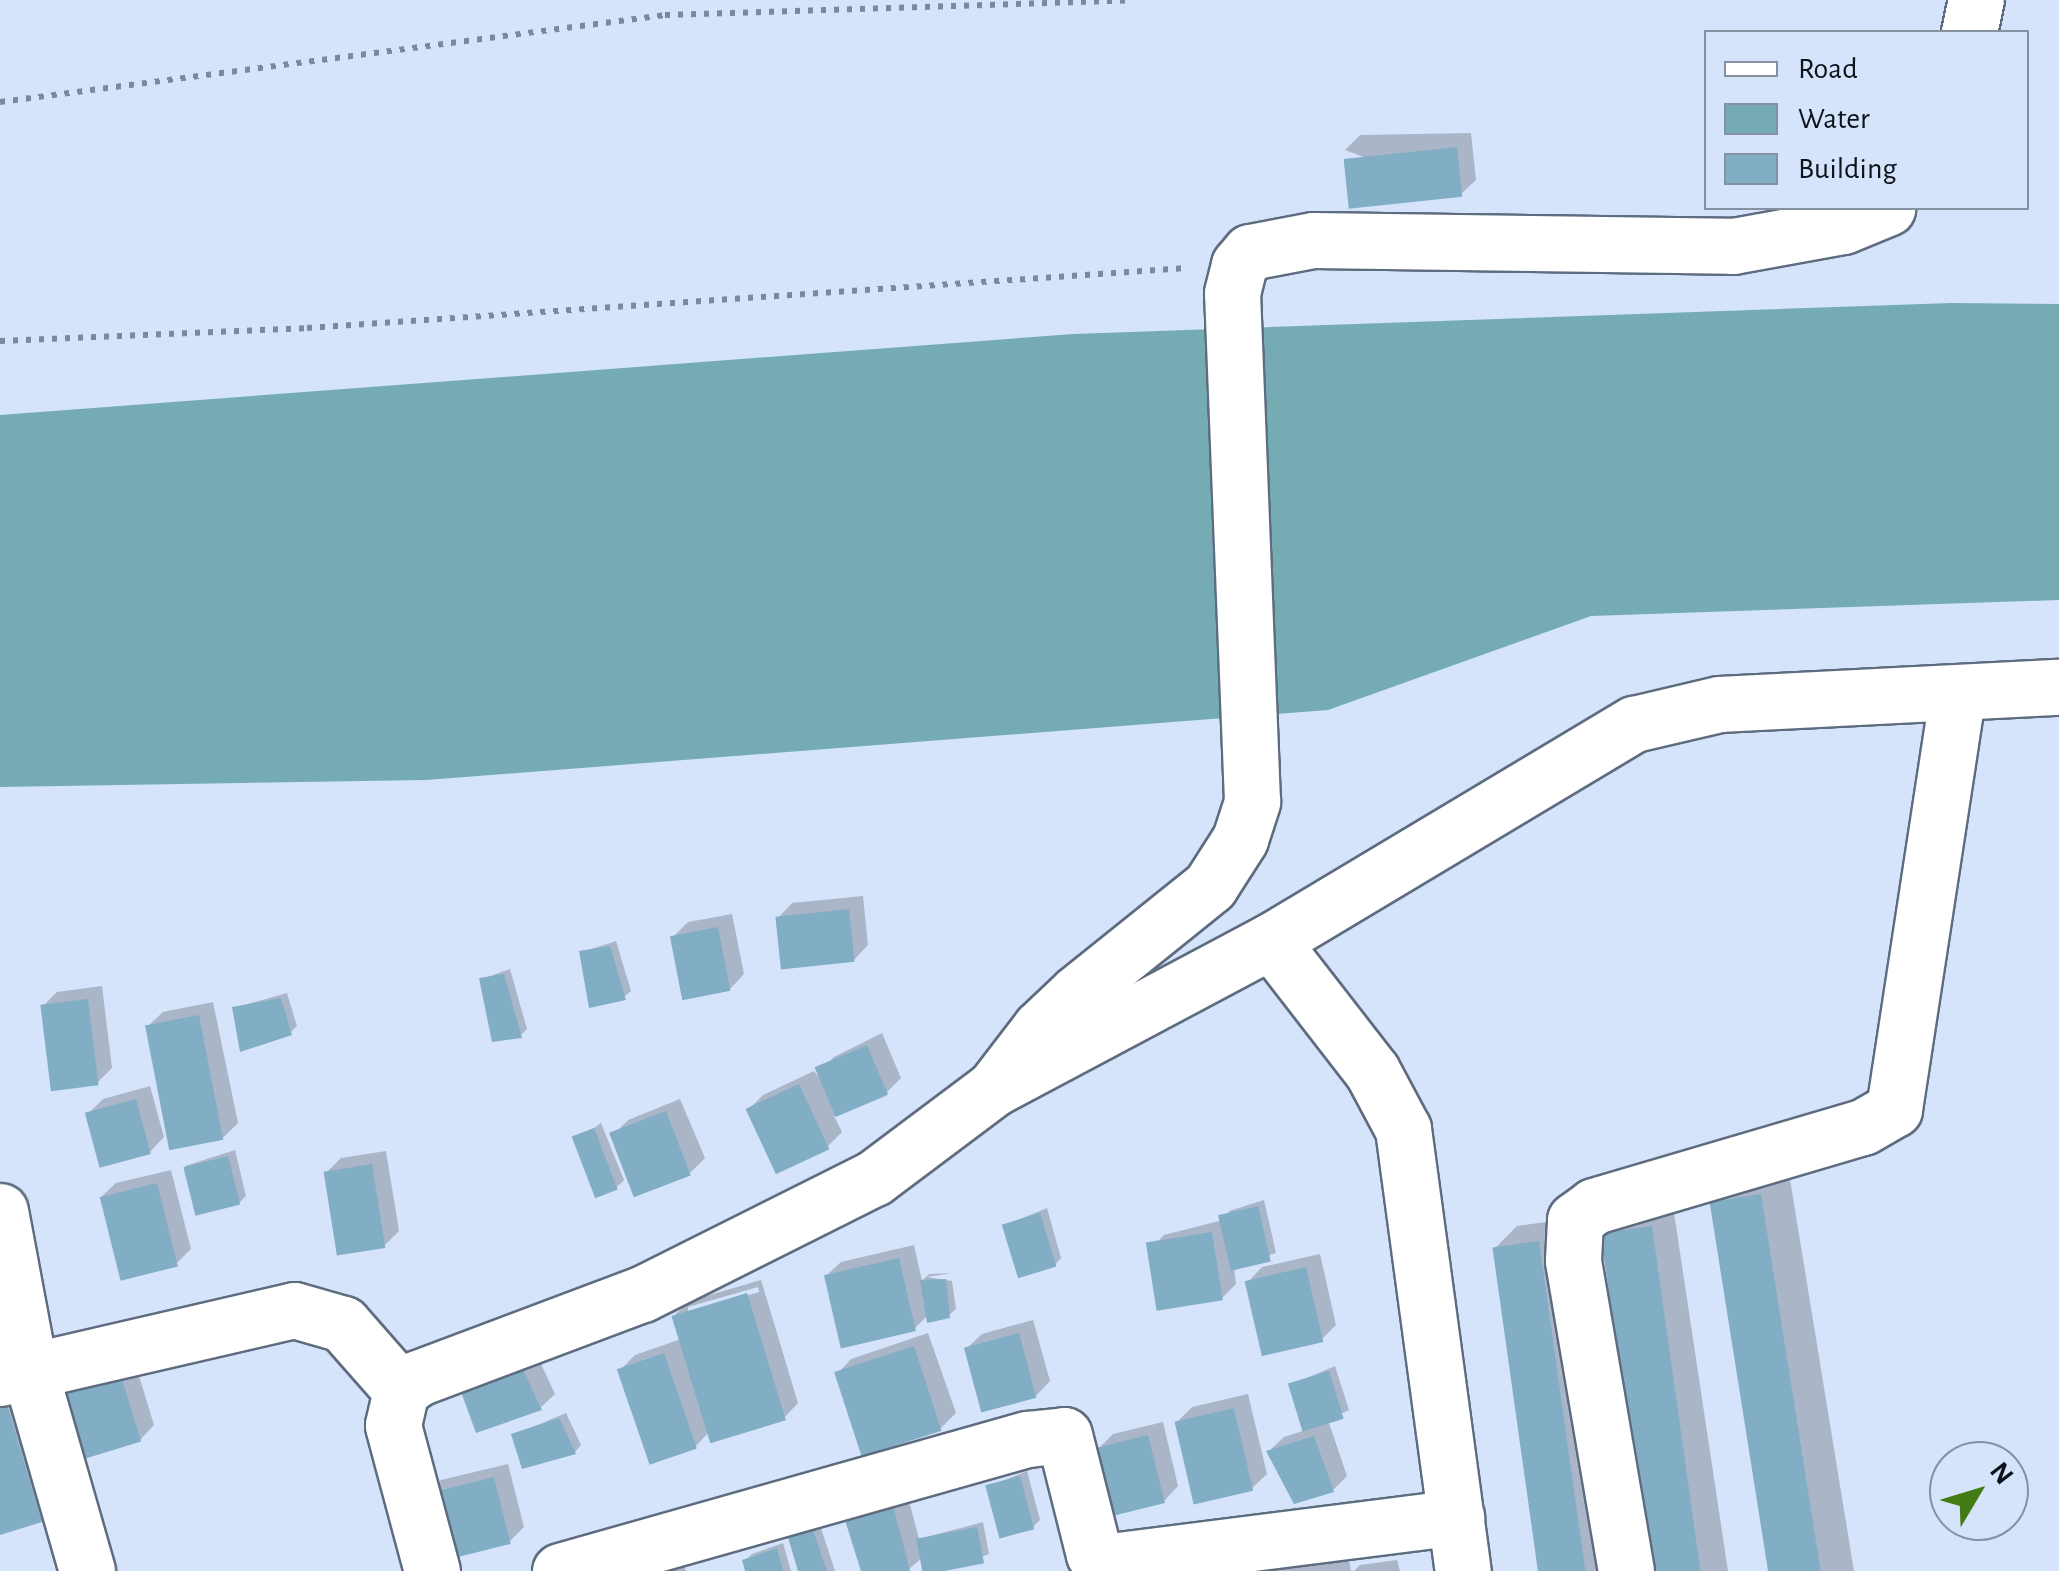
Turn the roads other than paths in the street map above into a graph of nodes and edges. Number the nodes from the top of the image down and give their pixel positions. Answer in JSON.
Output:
{"nodes":[{"id":1,"x":1976,"y":0,"type":"edge"},
{"id":2,"x":1969,"y":30,"type":"edge"},
{"id":3,"x":1882,"y":210,"type":"edge"},
{"id":4,"x":2059,"y":687,"type":"edge"},
{"id":5,"x":1956,"y":694,"type":"junction"},
{"id":6,"x":1271,"y":941,"type":"junction"},
{"id":7,"x":994,"y":1088,"type":"junction"},
{"id":8,"x":0,"y":1211,"type":"edge"},
{"id":9,"x":15,"y":1375,"type":"edge"},
{"id":10,"x":401,"y":1390,"type":"junction"},
{"id":11,"x":1456,"y":1516,"type":"junction"},
{"id":12,"x":87,"y":1571,"type":"edge"},
{"id":13,"x":432,"y":1571,"type":"edge"},
{"id":14,"x":560,"y":1571,"type":"edge"},
{"id":15,"x":1463,"y":1571,"type":"edge"},
{"id":16,"x":1626,"y":1571,"type":"edge"}],
"edges":[{"from":1,"to":2,"type":"street"},
{"from":3,"to":7,"type":"street"},
{"from":4,"to":5,"type":"street"},
{"from":5,"to":6,"type":"street"},
{"from":5,"to":16,"type":"street"},
{"from":6,"to":7,"type":"street"},
{"from":6,"to":11,"type":"street"},
{"from":7,"to":10,"type":"street"},
{"from":8,"to":9,"type":"street"},
{"from":9,"to":10,"type":"street"},
{"from":9,"to":12,"type":"street"},
{"from":10,"to":13,"type":"street"},
{"from":11,"to":14,"type":"street"},
{"from":11,"to":15,"type":"street"}]}
